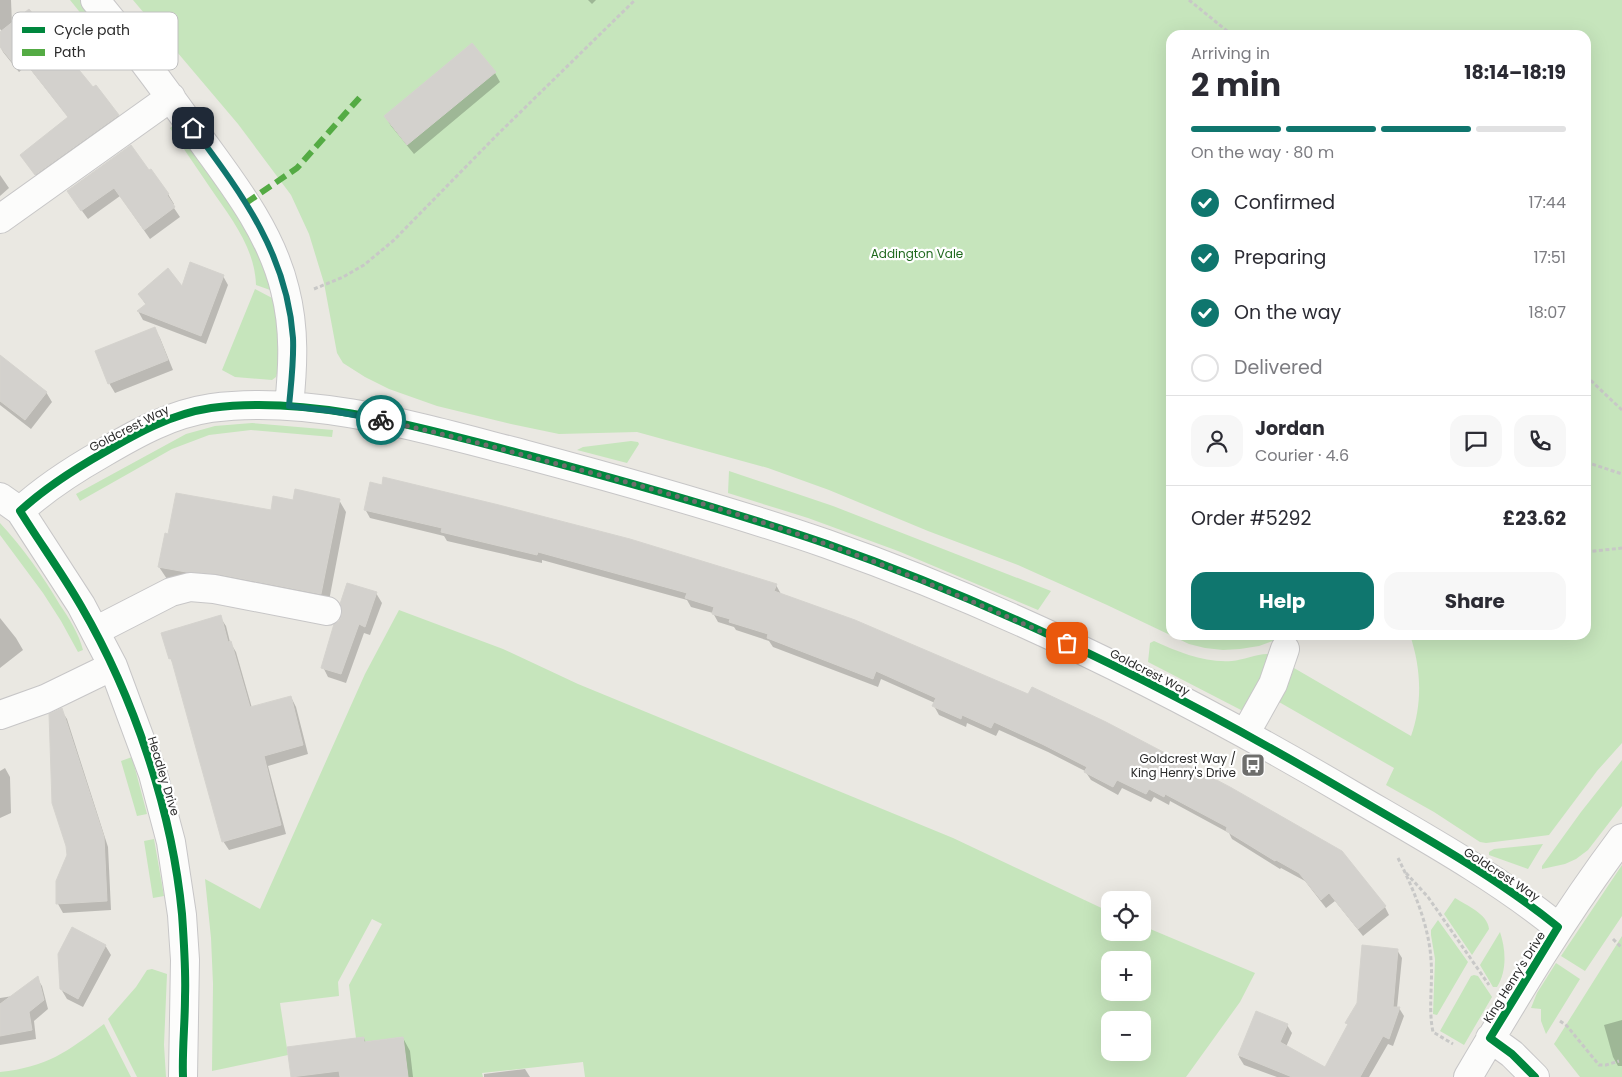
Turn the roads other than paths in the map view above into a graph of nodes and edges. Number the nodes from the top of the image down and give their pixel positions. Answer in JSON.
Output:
{"nodes":[{"id":1,"x":95,"y":0,"type":"edge"},
{"id":2,"x":104,"y":12,"type":"edge"},
{"id":3,"x":150,"y":70,"type":"edge"},
{"id":4,"x":171,"y":97,"type":"junction"},
{"id":5,"x":0,"y":219,"type":"edge"},
{"id":6,"x":289,"y":406,"type":"junction"},
{"id":7,"x":10,"y":503,"type":"edge"},
{"id":8,"x":327,"y":611,"type":"dead end"},
{"id":9,"x":95,"y":631,"type":"junction"},
{"id":10,"x":1285,"y":649,"type":"dead end"},
{"id":11,"x":113,"y":666,"type":"junction"},
{"id":12,"x":0,"y":715,"type":"edge"},
{"id":13,"x":1245,"y":734,"type":"junction"},
{"id":14,"x":1622,"y":838,"type":"edge"},
{"id":15,"x":1558,"y":927,"type":"junction"},
{"id":16,"x":1490,"y":1038,"type":"junction"},
{"id":17,"x":183,"y":1077,"type":"edge"},
{"id":18,"x":1468,"y":1077,"type":"edge"},
{"id":19,"x":1535,"y":1077,"type":"edge"}],
"edges":[{"from":1,"to":2,"type":"street"},
{"from":3,"to":4,"type":"street"},
{"from":4,"to":5,"type":"street"},
{"from":4,"to":6,"type":"street"},
{"from":6,"to":7,"type":"street","name":"Goldcrest Way"},
{"from":6,"to":13,"type":"street","name":"Goldcrest Way"},
{"from":7,"to":9,"type":"street","name":"Headley Drive"},
{"from":8,"to":9,"type":"street"},
{"from":9,"to":11,"type":"street","name":"Headley Drive"},
{"from":10,"to":13,"type":"street"},
{"from":11,"to":12,"type":"street"},
{"from":11,"to":17,"type":"street","name":"Headley Drive"},
{"from":13,"to":15,"type":"street","name":"Goldcrest Way"},
{"from":14,"to":15,"type":"street","name":"King Henry's Drive"},
{"from":15,"to":16,"type":"street","name":"King Henry's Drive"},
{"from":16,"to":18,"type":"street","name":"King Henry's Drive"},
{"from":16,"to":19,"type":"street"}]}
